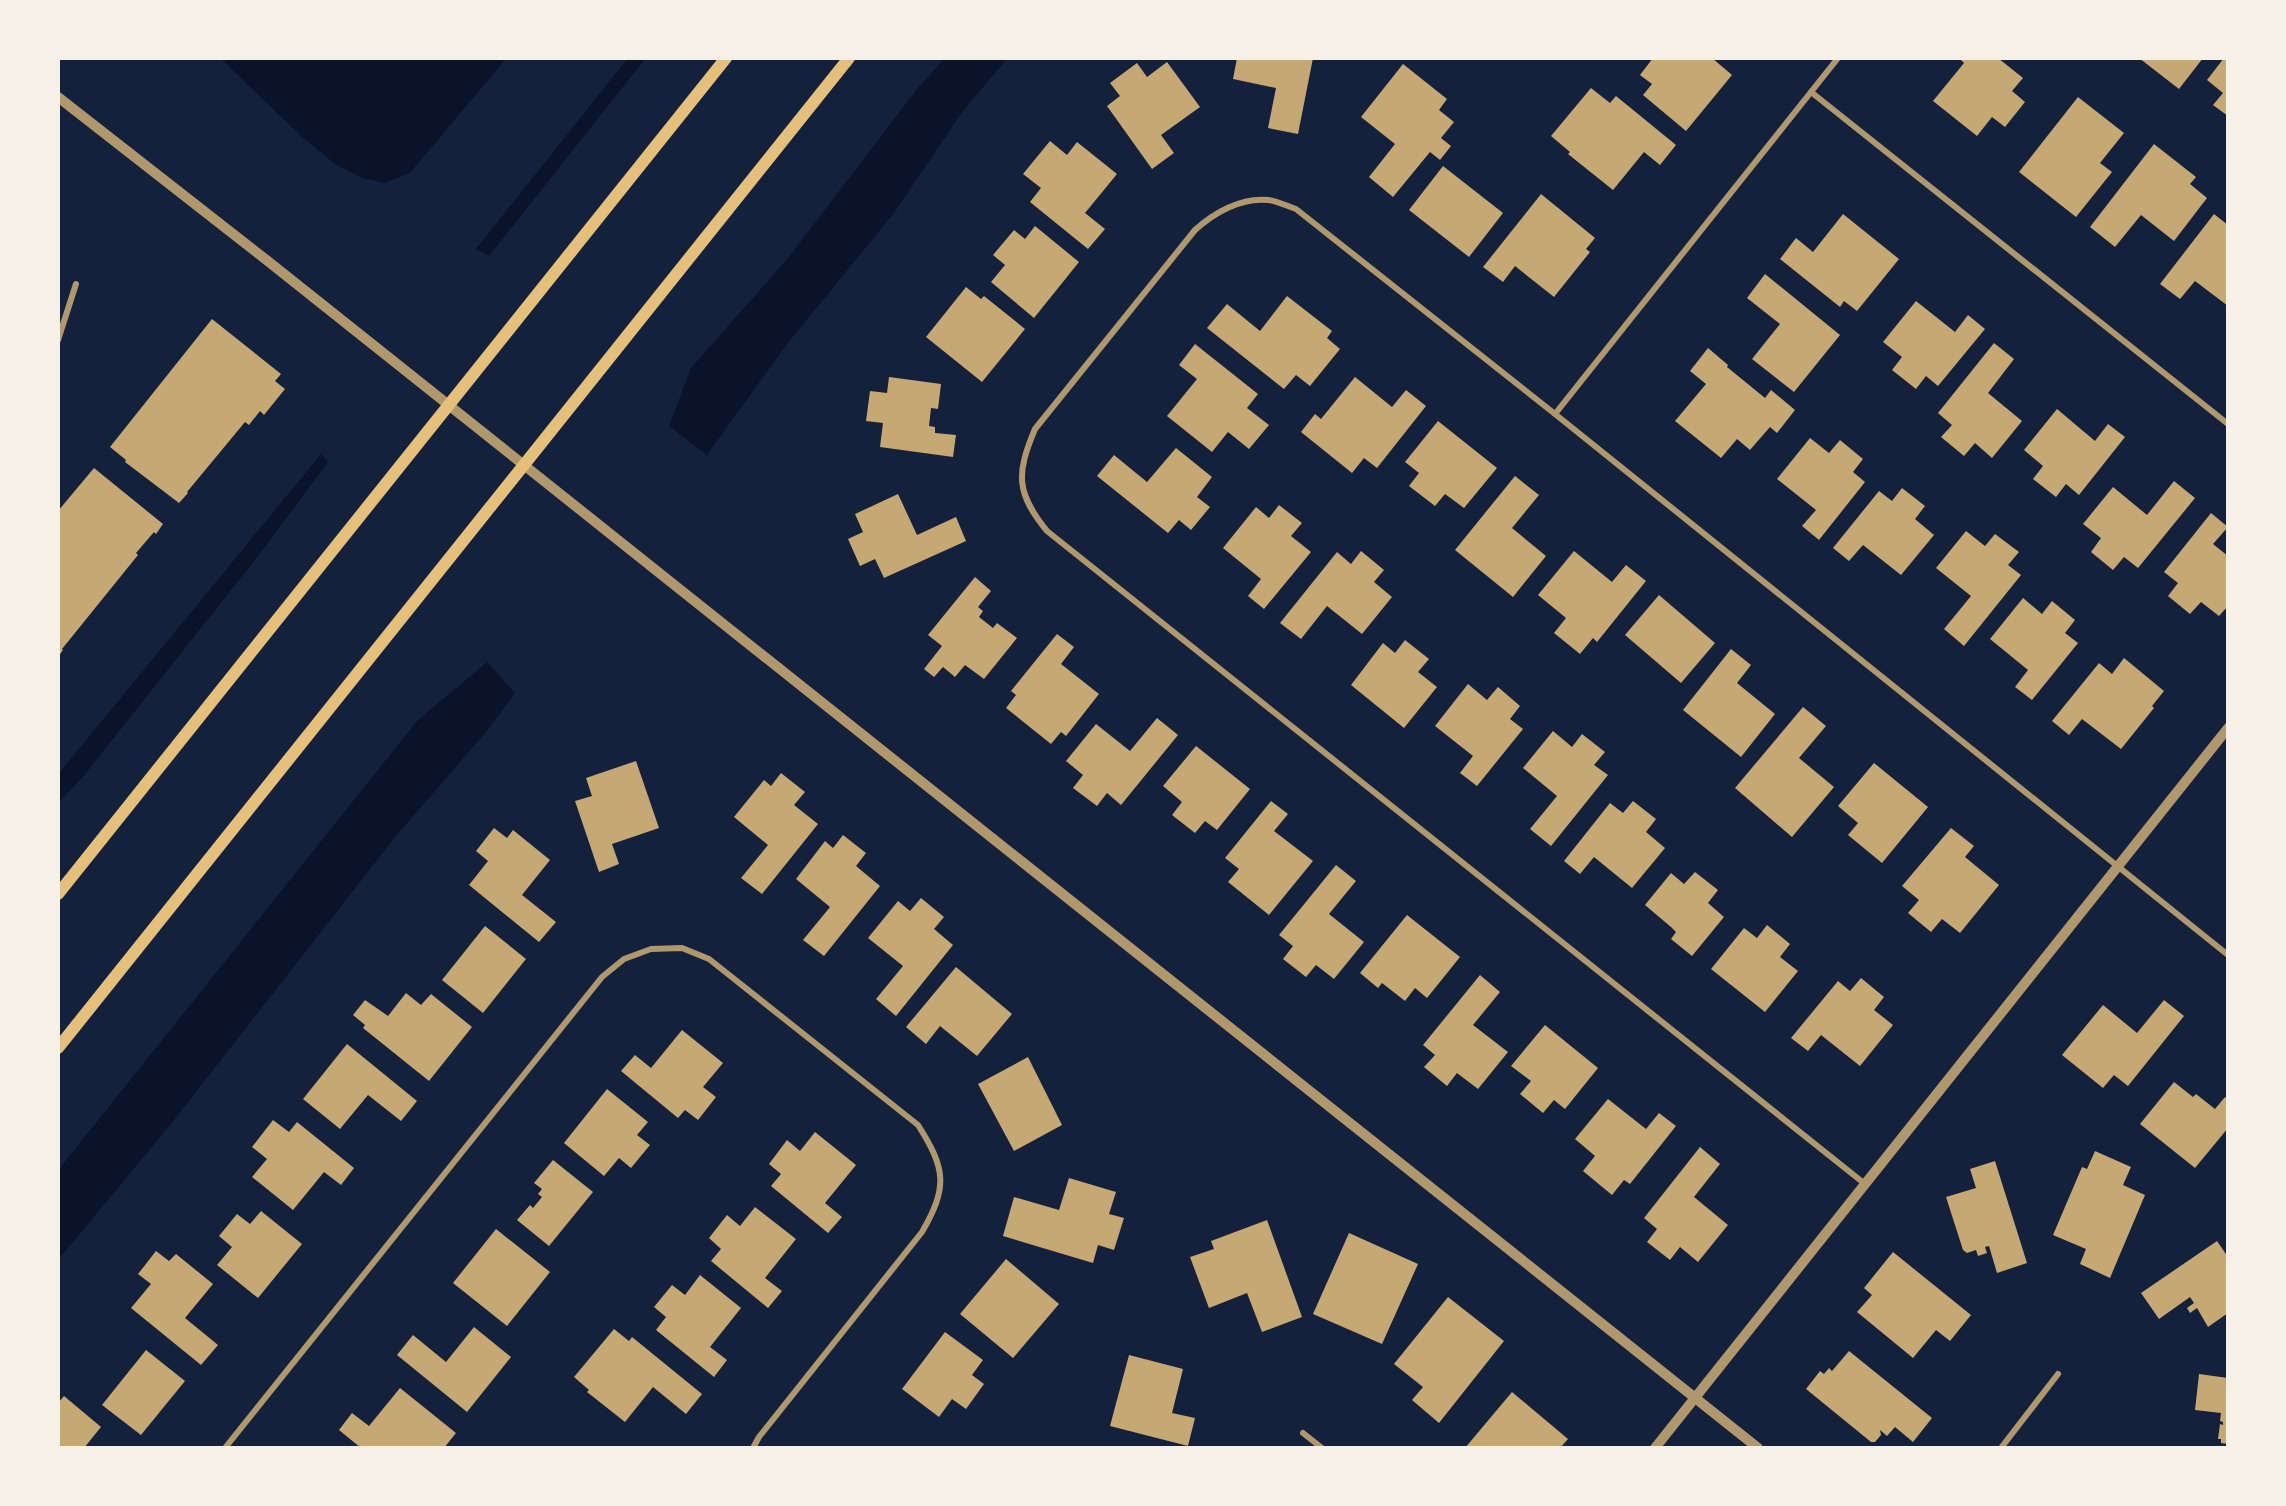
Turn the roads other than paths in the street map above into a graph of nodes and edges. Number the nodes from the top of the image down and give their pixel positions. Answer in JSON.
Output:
{"nodes":[{"id":1,"x":726,"y":58,"type":"edge"},
{"id":2,"x":849,"y":58,"type":"edge"},
{"id":3,"x":1838,"y":58,"type":"edge"},
{"id":4,"x":1811,"y":93,"type":"junction"},
{"id":5,"x":58,"y":98,"type":"edge"},
{"id":6,"x":76,"y":284,"type":"dead end"},
{"id":7,"x":58,"y":340,"type":"edge"},
{"id":8,"x":448,"y":405,"type":"junction"},
{"id":9,"x":1555,"y":414,"type":"junction"},
{"id":10,"x":2228,"y":424,"type":"edge"},
{"id":11,"x":525,"y":466,"type":"junction"},
{"id":12,"x":2228,"y":728,"type":"edge"},
{"id":13,"x":2118,"y":866,"type":"junction"},
{"id":14,"x":58,"y":894,"type":"edge"},
{"id":15,"x":2228,"y":955,"type":"edge"},
{"id":16,"x":58,"y":1048,"type":"edge"},
{"id":17,"x":1866,"y":1185,"type":"junction"},
{"id":18,"x":2058,"y":1374,"type":"dead end"},
{"id":19,"x":1695,"y":1397,"type":"junction"},
{"id":20,"x":1303,"y":1433,"type":"dead end"},
{"id":21,"x":225,"y":1448,"type":"edge"},
{"id":22,"x":753,"y":1448,"type":"edge"},
{"id":23,"x":1322,"y":1448,"type":"edge"},
{"id":24,"x":1655,"y":1448,"type":"edge"},
{"id":25,"x":1758,"y":1448,"type":"edge"},
{"id":26,"x":2001,"y":1448,"type":"edge"}],
"edges":[{"from":1,"to":8,"type":"main road"},
{"from":2,"to":11,"type":"main road"},
{"from":3,"to":4,"type":"street"},
{"from":4,"to":9,"type":"street"},
{"from":4,"to":10,"type":"street"},
{"from":5,"to":8,"type":"street"},
{"from":6,"to":7,"type":"street"},
{"from":8,"to":11,"type":"street"},
{"from":8,"to":14,"type":"main road"},
{"from":9,"to":13,"type":"street"},
{"from":9,"to":17,"type":"street"},
{"from":11,"to":16,"type":"main road"},
{"from":11,"to":19,"type":"street"},
{"from":12,"to":13,"type":"street"},
{"from":13,"to":15,"type":"street"},
{"from":13,"to":17,"type":"street"},
{"from":17,"to":19,"type":"street"},
{"from":18,"to":26,"type":"street"},
{"from":19,"to":24,"type":"street"},
{"from":19,"to":25,"type":"street"},
{"from":20,"to":23,"type":"street"},
{"from":21,"to":22,"type":"street"}]}
